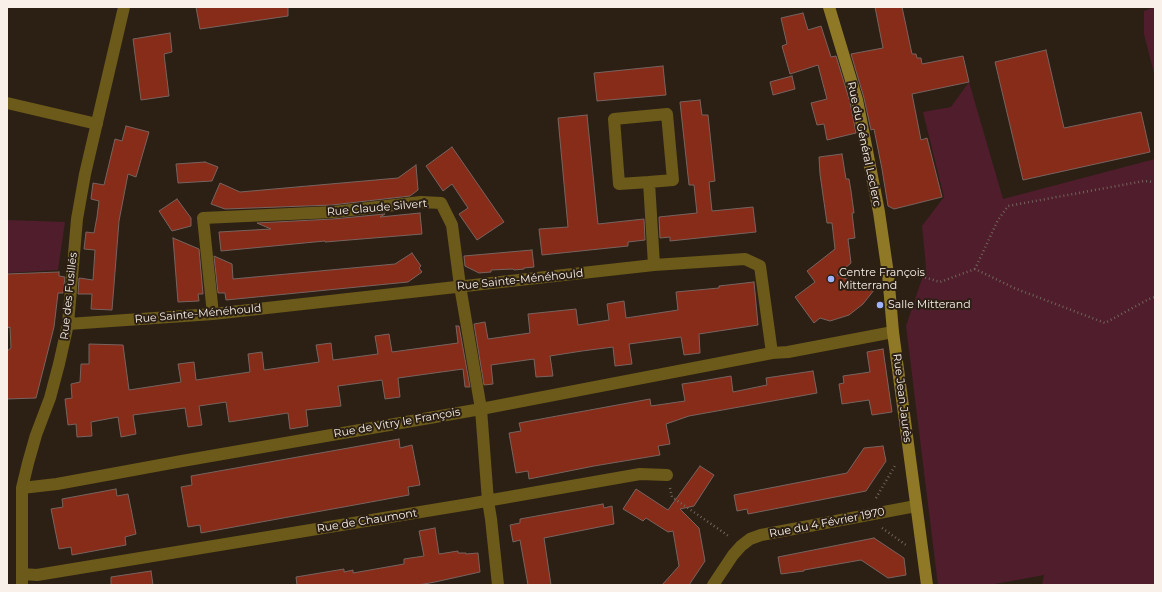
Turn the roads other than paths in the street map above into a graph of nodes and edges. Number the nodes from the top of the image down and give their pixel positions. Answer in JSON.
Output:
{"nodes":[{"id":1,"x":124,"y":7,"type":"edge"},
{"id":2,"x":829,"y":7,"type":"edge"},
{"id":3,"x":7,"y":104,"type":"edge"},
{"id":4,"x":97,"y":124,"type":"junction"},
{"id":5,"x":649,"y":182,"type":"junction"},
{"id":6,"x":878,"y":212,"type":"joint"},
{"id":7,"x":654,"y":265,"type":"junction"},
{"id":8,"x":460,"y":286,"type":"junction"},
{"id":9,"x":213,"y":314,"type":"junction"},
{"id":10,"x":68,"y":324,"type":"junction"},
{"id":11,"x":893,"y":332,"type":"junction"},
{"id":12,"x":772,"y":353,"type":"junction"},
{"id":13,"x":481,"y":409,"type":"junction"},
{"id":14,"x":667,"y":475,"type":"road end"},
{"id":15,"x":22,"y":488,"type":"junction"},
{"id":16,"x":488,"y":501,"type":"junction"},
{"id":17,"x":916,"y":506,"type":"junction"},
{"id":18,"x":22,"y":580,"type":"edge"},
{"id":19,"x":498,"y":585,"type":"edge"},
{"id":20,"x":713,"y":585,"type":"edge"},
{"id":21,"x":927,"y":585,"type":"edge"}],
"edges":[{"from":1,"to":4,"type":"street","name":"Rue des Fusillés"},
{"from":2,"to":6,"type":"street","name":"Rue du Général Leclerc"},
{"from":3,"to":4,"type":"street"},
{"from":4,"to":10,"type":"street","name":"Rue des Fusillés"},
{"from":5,"to":5,"type":"street"},
{"from":5,"to":7,"type":"street"},
{"from":6,"to":11,"type":"street","name":"Rue Jean Jaurès"},
{"from":7,"to":8,"type":"street","name":"Rue Sainte-Ménéhould"},
{"from":7,"to":12,"type":"street","name":"Rue Sainte-Ménéhould"},
{"from":8,"to":9,"type":"street","name":"Rue Sainte-Ménéhould"},
{"from":8,"to":9,"type":"street","name":"Rue Claude Silvert"},
{"from":8,"to":13,"type":"street","name":"Rue Claude Silvert"},
{"from":9,"to":10,"type":"street","name":"Rue Sainte-Ménéhould"},
{"from":10,"to":15,"type":"street","name":"Rue des Fusillés"},
{"from":11,"to":12,"type":"street"},
{"from":11,"to":17,"type":"street","name":"Rue Jean Jaurès"},
{"from":12,"to":13,"type":"street","name":"Rue de Vitry le François"},
{"from":13,"to":15,"type":"street","name":"Rue de Vitry le François"},
{"from":13,"to":16,"type":"street","name":"Rue Claude Silvert"},
{"from":14,"to":16,"type":"street","name":"Rue de Chaumont"},
{"from":15,"to":18,"type":"street","name":"Rue des Fusillés"},
{"from":16,"to":18,"type":"street","name":"Rue de Chaumont"},
{"from":16,"to":19,"type":"street","name":"Rue Claude Silvert"},
{"from":17,"to":20,"type":"street","name":"Rue du 4 Février 1970"},
{"from":17,"to":21,"type":"street","name":"Rue Jean Jaurès"}]}
